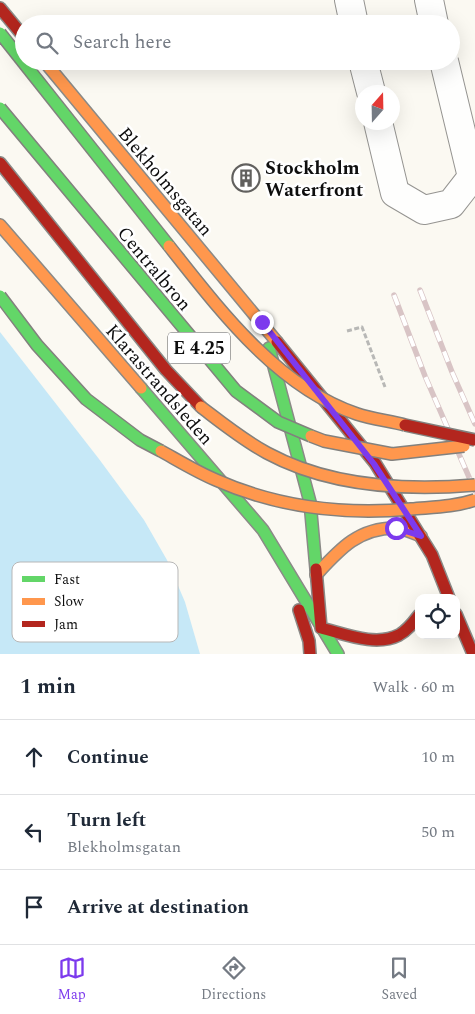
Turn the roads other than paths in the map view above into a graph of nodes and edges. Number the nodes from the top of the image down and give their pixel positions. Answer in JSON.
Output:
{"nodes":[{"id":1,"x":348,"y":0,"type":"edge"},
{"id":2,"x":428,"y":0,"type":"edge"},
{"id":3,"x":0,"y":8,"type":"edge"},
{"id":4,"x":352,"y":15,"type":"edge"},
{"id":5,"x":432,"y":15,"type":"edge"},
{"id":6,"x":15,"y":26,"type":"edge"},
{"id":7,"x":0,"y":33,"type":"edge"},
{"id":8,"x":15,"y":52,"type":"edge"},
{"id":9,"x":29,"y":70,"type":"edge"},
{"id":10,"x":52,"y":70,"type":"edge"},
{"id":11,"x":365,"y":70,"type":"edge"},
{"id":12,"x":446,"y":70,"type":"edge"},
{"id":13,"x":369,"y":85,"type":"edge"},
{"id":14,"x":0,"y":108,"type":"edge"},
{"id":15,"x":380,"y":130,"type":"edge"},
{"id":16,"x":0,"y":163,"type":"edge"},
{"id":17,"x":0,"y":225,"type":"edge"},
{"id":18,"x":0,"y":296,"type":"edge"},
{"id":19,"x":262,"y":322,"type":"junction"},
{"id":20,"x":475,"y":440,"type":"edge"},
{"id":21,"x":475,"y":444,"type":"edge"},
{"id":22,"x":475,"y":485,"type":"edge"},
{"id":23,"x":475,"y":500,"type":"edge"},
{"id":24,"x":421,"y":536,"type":"junction"},
{"id":25,"x":432,"y":555,"type":"junction"},
{"id":26,"x":288,"y":570,"type":"junction"},
{"id":27,"x":316,"y":576,"type":"junction"},
{"id":28,"x":431,"y":582,"type":"dead end"},
{"id":29,"x":447,"y":594,"type":"edge"},
{"id":30,"x":415,"y":622,"type":"edge"},
{"id":31,"x":460,"y":623,"type":"edge"},
{"id":32,"x":321,"y":628,"type":"junction"},
{"id":33,"x":310,"y":654,"type":"edge"},
{"id":34,"x":338,"y":654,"type":"edge"},
{"id":35,"x":473,"y":654,"type":"edge"}],
"edges":[{"from":1,"to":4,"type":"street"},
{"from":2,"to":5,"type":"street"},
{"from":3,"to":6,"type":"main road"},
{"from":7,"to":8,"type":"main road","bridge":true},
{"from":9,"to":20,"type":"main road","bridge":true},
{"from":10,"to":19,"type":"main road","name":"Blekholmsgatan"},
{"from":11,"to":13,"type":"street"},
{"from":12,"to":15,"type":"street","bridge":true},
{"from":14,"to":21,"type":"main road","name":"Centralbron","number":"E 4.25","bridge":true},
{"from":16,"to":22,"type":"main road","number":"E 4.25","bridge":true},
{"from":17,"to":26,"type":"main road","name":"Klarastrandsleden"},
{"from":18,"to":23,"type":"main road","bridge":true},
{"from":19,"to":24,"type":"main road","name":"Blekholmsgatan"},
{"from":19,"to":27,"type":"main road","name":"Blekholmsgatan"},
{"from":24,"to":25,"type":"main road","name":"Blekholmsgatan"},
{"from":24,"to":27,"type":"main road"},
{"from":25,"to":28,"type":"main road"},
{"from":25,"to":29,"type":"main road","name":"Blekholmsgatan"},
{"from":26,"to":32,"type":"main road","name":"Klarastrandsleden"},
{"from":26,"to":33,"type":"main road","name":"Klarastrandsleden"},
{"from":27,"to":32,"type":"main road","name":"Blekholmsgatan"},
{"from":30,"to":32,"type":"main road"},
{"from":31,"to":35,"type":"main road"},
{"from":32,"to":34,"type":"main road","name":"Klarastrandsleden"}]}
